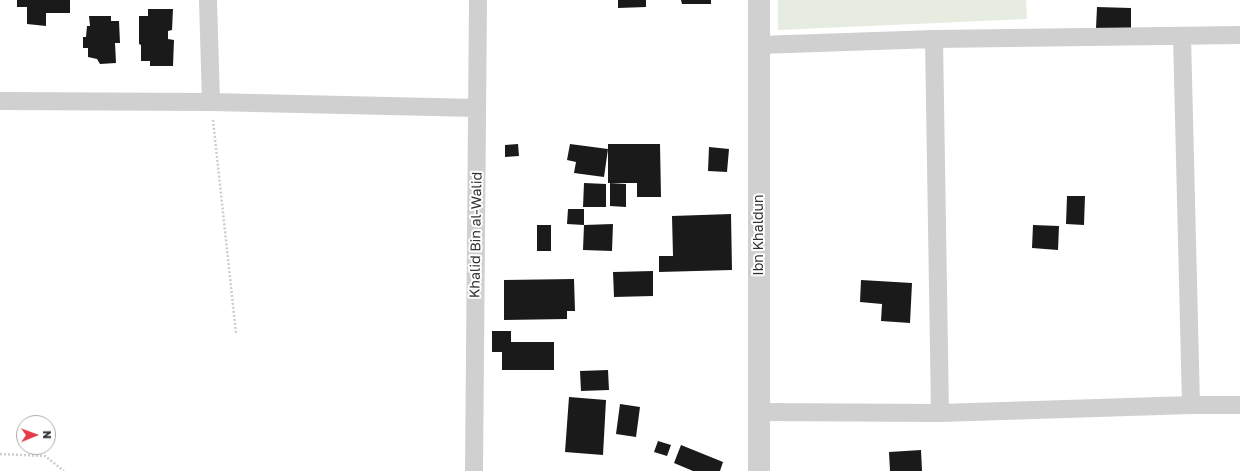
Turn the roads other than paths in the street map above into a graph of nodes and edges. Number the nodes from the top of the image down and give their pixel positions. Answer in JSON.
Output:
{"nodes":[{"id":1,"x":208,"y":0,"type":"edge"},
{"id":2,"x":478,"y":0,"type":"edge"},
{"id":3,"x":759,"y":0,"type":"edge"},
{"id":4,"x":1240,"y":35,"type":"edge"},
{"id":5,"x":1182,"y":36,"type":"junction"},
{"id":6,"x":934,"y":39,"type":"junction"},
{"id":7,"x":759,"y":45,"type":"junction"},
{"id":8,"x":0,"y":101,"type":"edge"},
{"id":9,"x":211,"y":102,"type":"junction"},
{"id":10,"x":477,"y":108,"type":"junction"},
{"id":11,"x":1191,"y":405,"type":"junction"},
{"id":12,"x":1240,"y":405,"type":"edge"},
{"id":13,"x":759,"y":412,"type":"junction"},
{"id":14,"x":940,"y":413,"type":"junction"},
{"id":15,"x":474,"y":471,"type":"edge"},
{"id":16,"x":759,"y":471,"type":"edge"}],
"edges":[{"from":1,"to":9,"type":"street"},
{"from":2,"to":10,"type":"street","name":"Khalid Bin al-Walid"},
{"from":3,"to":7,"type":"street","name":"Ibn Khaldun"},
{"from":4,"to":5,"type":"street"},
{"from":5,"to":6,"type":"street"},
{"from":5,"to":11,"type":"street"},
{"from":6,"to":7,"type":"street"},
{"from":6,"to":14,"type":"street"},
{"from":7,"to":13,"type":"street","name":"Ibn Khaldun"},
{"from":8,"to":9,"type":"street"},
{"from":9,"to":10,"type":"street"},
{"from":10,"to":15,"type":"street","name":"Khalid Bin al-Walid"},
{"from":11,"to":12,"type":"street"},
{"from":11,"to":14,"type":"street"},
{"from":13,"to":14,"type":"street"},
{"from":13,"to":16,"type":"street","name":"Ibn Khaldun"}]}
